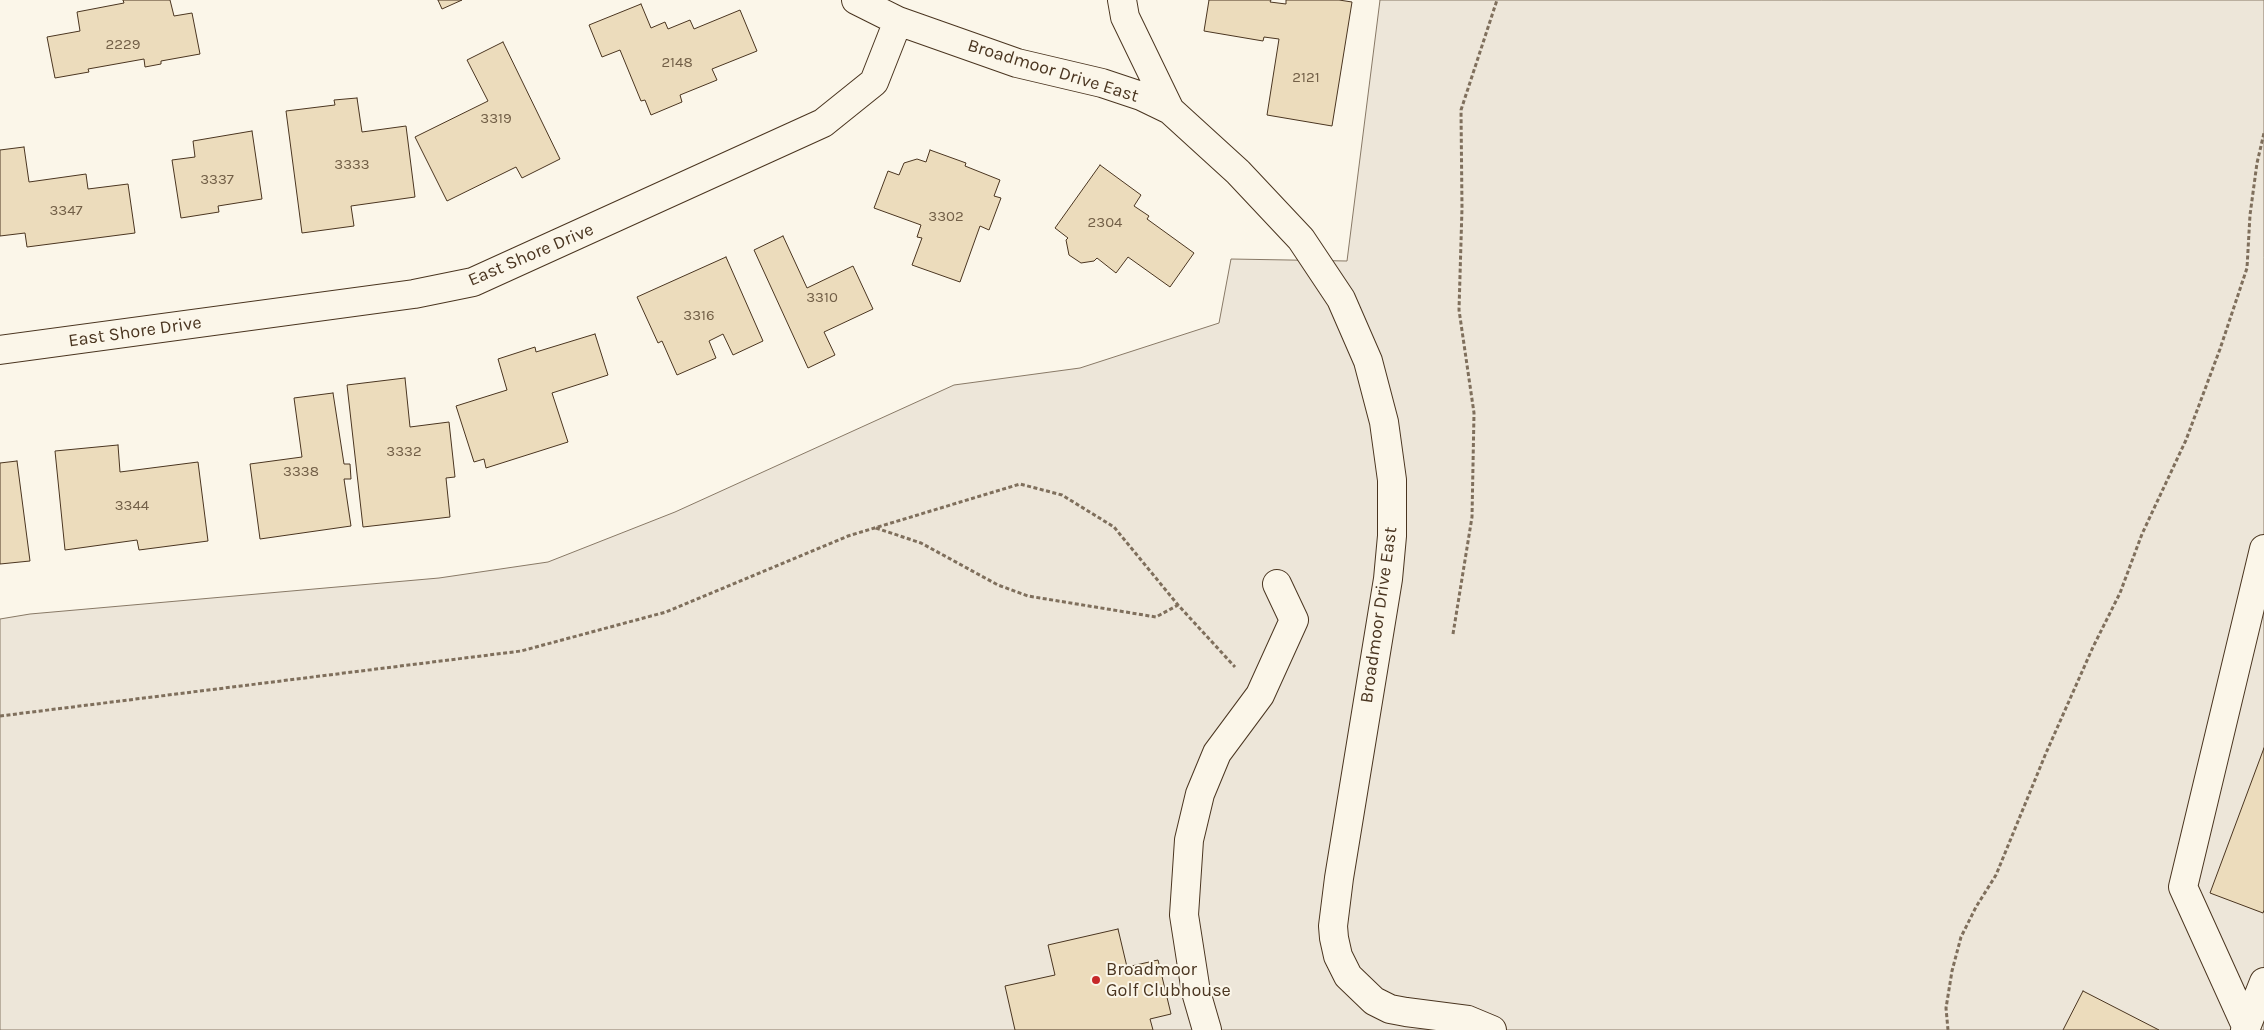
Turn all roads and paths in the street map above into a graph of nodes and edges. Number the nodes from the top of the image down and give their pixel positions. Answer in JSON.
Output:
{"nodes":[{"id":1,"x":856,"y":0,"type":"edge"},
{"id":2,"x":1122,"y":0,"type":"edge"},
{"id":3,"x":1497,"y":0,"type":"edge"},
{"id":4,"x":898,"y":21,"type":"junction"},
{"id":5,"x":1170,"y":110,"type":"junction"},
{"id":6,"x":2264,"y":133,"type":"edge"},
{"id":7,"x":0,"y":350,"type":"edge"},
{"id":8,"x":876,"y":528,"type":"junction"},
{"id":9,"x":2264,"y":549,"type":"edge"},
{"id":10,"x":1277,"y":584,"type":"dead end"},
{"id":11,"x":1178,"y":605,"type":"junction"},
{"id":12,"x":1453,"y":634,"type":"dead end"},
{"id":13,"x":1260,"y":695,"type":"junction"},
{"id":14,"x":0,"y":716,"type":"edge"},
{"id":15,"x":2264,"y":982,"type":"edge"},
{"id":16,"x":2246,"y":1028,"type":"edge"},
{"id":17,"x":1207,"y":1030,"type":"edge"},
{"id":18,"x":1492,"y":1030,"type":"edge"},
{"id":19,"x":1948,"y":1030,"type":"edge"}],
"edges":[{"from":1,"to":4,"type":"street","name":"Broadmoor Drive East"},
{"from":2,"to":5,"type":"street"},
{"from":3,"to":12,"type":"path"},
{"from":4,"to":5,"type":"street","name":"Broadmoor Drive East"},
{"from":4,"to":7,"type":"street","name":"East Shore Drive"},
{"from":5,"to":18,"type":"street","name":"Broadmoor Drive East"},
{"from":6,"to":19,"type":"path"},
{"from":8,"to":11,"type":"path"},
{"from":8,"to":11,"type":"path"},
{"from":8,"to":14,"type":"path"},
{"from":9,"to":16,"type":"street"},
{"from":10,"to":13,"type":"street"},
{"from":11,"to":13,"type":"path"},
{"from":13,"to":17,"type":"street"},
{"from":15,"to":16,"type":"street"}]}
